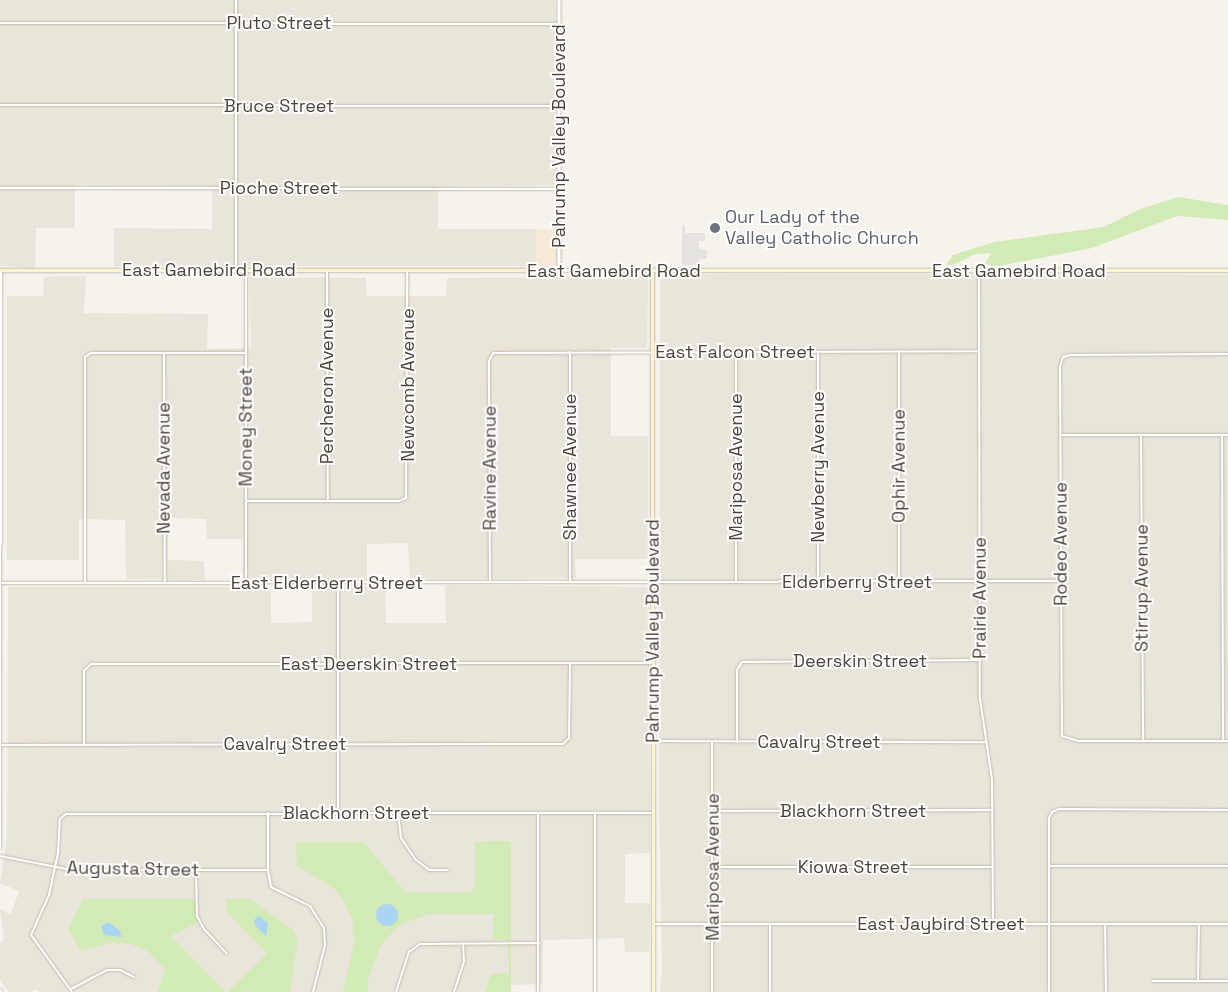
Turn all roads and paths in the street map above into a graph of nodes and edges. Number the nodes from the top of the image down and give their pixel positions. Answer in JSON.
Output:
{"nodes":[{"id":1,"x":236,"y":0,"type":"edge"},
{"id":2,"x":559,"y":0,"type":"edge"},
{"id":3,"x":0,"y":23,"type":"edge"},
{"id":4,"x":236,"y":23,"type":"junction"},
{"id":5,"x":559,"y":24,"type":"junction"},
{"id":6,"x":0,"y":105,"type":"edge"},
{"id":7,"x":236,"y":106,"type":"junction"},
{"id":8,"x":559,"y":106,"type":"junction"},
{"id":9,"x":0,"y":188,"type":"edge"},
{"id":10,"x":235,"y":188,"type":"junction"},
{"id":11,"x":559,"y":188,"type":"junction"},
{"id":12,"x":0,"y":270,"type":"edge"},
{"id":13,"x":236,"y":270,"type":"junction"},
{"id":14,"x":246,"y":270,"type":"junction"},
{"id":15,"x":326,"y":270,"type":"junction"},
{"id":16,"x":1228,"y":270,"type":"edge"},
{"id":17,"x":408,"y":271,"type":"junction"},
{"id":18,"x":559,"y":271,"type":"junction"},
{"id":19,"x":652,"y":271,"type":"junction"},
{"id":20,"x":979,"y":271,"type":"junction"},
{"id":21,"x":898,"y":351,"type":"junction"},
{"id":22,"x":979,"y":351,"type":"junction"},
{"id":23,"x":570,"y":352,"type":"junction"},
{"id":24,"x":652,"y":352,"type":"junction"},
{"id":25,"x":736,"y":352,"type":"junction"},
{"id":26,"x":818,"y":352,"type":"junction"},
{"id":27,"x":164,"y":353,"type":"junction"},
{"id":28,"x":246,"y":353,"type":"junction"},
{"id":29,"x":491,"y":354,"type":"joint"},
{"id":30,"x":1228,"y":354,"type":"edge"},
{"id":31,"x":1,"y":359,"type":"edge"},
{"id":32,"x":1061,"y":435,"type":"junction"},
{"id":33,"x":1141,"y":435,"type":"junction"},
{"id":34,"x":1222,"y":435,"type":"junction"},
{"id":35,"x":1228,"y":435,"type":"edge"},
{"id":36,"x":246,"y":501,"type":"junction"},
{"id":37,"x":328,"y":501,"type":"junction"},
{"id":38,"x":980,"y":581,"type":"junction"},
{"id":39,"x":1061,"y":581,"type":"junction"},
{"id":40,"x":490,"y":582,"type":"junction"},
{"id":41,"x":570,"y":582,"type":"junction"},
{"id":42,"x":653,"y":582,"type":"junction"},
{"id":43,"x":736,"y":582,"type":"junction"},
{"id":44,"x":818,"y":582,"type":"junction"},
{"id":45,"x":899,"y":582,"type":"junction"},
{"id":46,"x":2,"y":583,"type":"junction"},
{"id":47,"x":85,"y":583,"type":"junction"},
{"id":48,"x":165,"y":583,"type":"junction"},
{"id":49,"x":246,"y":583,"type":"junction"},
{"id":50,"x":338,"y":583,"type":"junction"},
{"id":51,"x":980,"y":660,"type":"junction"},
{"id":52,"x":570,"y":663,"type":"junction"},
{"id":53,"x":653,"y":663,"type":"junction"},
{"id":54,"x":337,"y":664,"type":"junction"},
{"id":55,"x":1,"y":670,"type":"edge"},
{"id":56,"x":653,"y":741,"type":"junction"},
{"id":57,"x":1143,"y":741,"type":"junction"},
{"id":58,"x":1223,"y":741,"type":"junction"},
{"id":59,"x":1228,"y":741,"type":"edge"},
{"id":60,"x":712,"y":742,"type":"junction"},
{"id":61,"x":737,"y":742,"type":"junction"},
{"id":62,"x":986,"y":742,"type":"junction"},
{"id":63,"x":338,"y":744,"type":"junction"},
{"id":64,"x":2,"y":745,"type":"junction"},
{"id":65,"x":84,"y":745,"type":"junction"},
{"id":66,"x":713,"y":810,"type":"junction"},
{"id":67,"x":992,"y":810,"type":"junction"},
{"id":68,"x":1228,"y":810,"type":"edge"},
{"id":69,"x":595,"y":812,"type":"junction"},
{"id":70,"x":654,"y":812,"type":"junction"},
{"id":71,"x":268,"y":813,"type":"junction"},
{"id":72,"x":338,"y":813,"type":"junction"},
{"id":73,"x":398,"y":813,"type":"junction"},
{"id":74,"x":538,"y":813,"type":"junction"},
{"id":75,"x":0,"y":848,"type":"edge"},
{"id":76,"x":0,"y":856,"type":"edge"},
{"id":77,"x":1049,"y":866,"type":"junction"},
{"id":78,"x":1228,"y":866,"type":"edge"},
{"id":79,"x":712,"y":867,"type":"junction"},
{"id":80,"x":993,"y":867,"type":"junction"},
{"id":81,"x":55,"y":868,"type":"junction"},
{"id":82,"x":196,"y":870,"type":"junction"},
{"id":83,"x":268,"y":870,"type":"junction"},
{"id":84,"x":448,"y":870,"type":"dead end"},
{"id":85,"x":654,"y":924,"type":"junction"},
{"id":86,"x":712,"y":924,"type":"junction"},
{"id":87,"x":770,"y":924,"type":"junction"},
{"id":88,"x":993,"y":924,"type":"junction"},
{"id":89,"x":1049,"y":924,"type":"junction"},
{"id":90,"x":1105,"y":924,"type":"junction"},
{"id":91,"x":1199,"y":924,"type":"junction"},
{"id":92,"x":1228,"y":924,"type":"edge"},
{"id":93,"x":463,"y":943,"type":"junction"},
{"id":94,"x":539,"y":943,"type":"junction"},
{"id":95,"x":226,"y":953,"type":"dead end"},
{"id":96,"x":134,"y":977,"type":"dead end"},
{"id":97,"x":1152,"y":981,"type":"dead end"},
{"id":98,"x":1198,"y":981,"type":"junction"},
{"id":99,"x":1228,"y":981,"type":"edge"},
{"id":100,"x":71,"y":991,"type":"edge"},
{"id":101,"x":314,"y":992,"type":"edge"},
{"id":102,"x":396,"y":992,"type":"edge"},
{"id":103,"x":454,"y":992,"type":"edge"},
{"id":104,"x":538,"y":992,"type":"edge"},
{"id":105,"x":595,"y":992,"type":"edge"},
{"id":106,"x":653,"y":992,"type":"edge"},
{"id":107,"x":712,"y":992,"type":"edge"},
{"id":108,"x":770,"y":992,"type":"edge"},
{"id":109,"x":1050,"y":992,"type":"edge"},
{"id":110,"x":1106,"y":992,"type":"edge"}],
"edges":[{"from":1,"to":4,"type":"street"},
{"from":2,"to":5,"type":"street","name":"Pahrump Valley Boulevard"},
{"from":3,"to":4,"type":"street","name":"Pluto Street"},
{"from":4,"to":5,"type":"street","name":"Pluto Street"},
{"from":4,"to":7,"type":"street"},
{"from":5,"to":8,"type":"street","name":"Pahrump Valley Boulevard"},
{"from":6,"to":7,"type":"street","name":"Bruce Street"},
{"from":7,"to":8,"type":"street","name":"Bruce Street"},
{"from":7,"to":10,"type":"street"},
{"from":8,"to":11,"type":"street","name":"Pahrump Valley Boulevard"},
{"from":9,"to":10,"type":"street","name":"Pioche Street"},
{"from":10,"to":11,"type":"street","name":"Pioche Street"},
{"from":10,"to":13,"type":"street"},
{"from":11,"to":18,"type":"street","name":"Pahrump Valley Boulevard"},
{"from":12,"to":13,"type":"main road","name":"East Gamebird Road"},
{"from":12,"to":31,"type":"street"},
{"from":13,"to":14,"type":"main road","name":"East Gamebird Road"},
{"from":14,"to":15,"type":"main road","name":"East Gamebird Road"},
{"from":14,"to":28,"type":"street","name":"Money Street"},
{"from":15,"to":17,"type":"main road","name":"East Gamebird Road"},
{"from":15,"to":37,"type":"street","name":"Percheron Avenue"},
{"from":16,"to":20,"type":"main road","name":"East Gamebird Road"},
{"from":17,"to":18,"type":"main road","name":"East Gamebird Road"},
{"from":17,"to":37,"type":"street","name":"Newcomb Avenue"},
{"from":18,"to":19,"type":"main road","name":"East Gamebird Road"},
{"from":19,"to":20,"type":"main road","name":"East Gamebird Road"},
{"from":19,"to":24,"type":"main road","name":"Pahrump Valley Boulevard"},
{"from":20,"to":22,"type":"street","name":"Prairie Avenue"},
{"from":21,"to":22,"type":"street","name":"East Falcon Street"},
{"from":21,"to":26,"type":"street","name":"East Falcon Street"},
{"from":21,"to":45,"type":"street","name":"Ophir Avenue"},
{"from":22,"to":38,"type":"street","name":"Prairie Avenue"},
{"from":23,"to":24,"type":"street","name":"East Falcon Street"},
{"from":23,"to":29,"type":"street","name":"East Falcon Street"},
{"from":23,"to":41,"type":"street","name":"Shawnee Avenue"},
{"from":24,"to":25,"type":"street","name":"East Falcon Street"},
{"from":24,"to":42,"type":"main road","name":"Pahrump Valley Boulevard"},
{"from":25,"to":26,"type":"street","name":"East Falcon Street"},
{"from":25,"to":43,"type":"street","name":"Mariposa Avenue"},
{"from":26,"to":44,"type":"street","name":"Newberry Avenue"},
{"from":27,"to":28,"type":"street"},
{"from":27,"to":47,"type":"street"},
{"from":27,"to":48,"type":"street","name":"Nevada Avenue"},
{"from":28,"to":36,"type":"street","name":"Money Street"},
{"from":29,"to":40,"type":"street","name":"Ravine Avenue"},
{"from":30,"to":32,"type":"street","name":"Rodeo Avenue"},
{"from":31,"to":46,"type":"street"},
{"from":32,"to":33,"type":"street"},
{"from":32,"to":39,"type":"street","name":"Rodeo Avenue"},
{"from":33,"to":34,"type":"street"},
{"from":33,"to":57,"type":"street","name":"Stirrup Avenue"},
{"from":34,"to":35,"type":"street"},
{"from":34,"to":58,"type":"street"},
{"from":36,"to":37,"type":"street"},
{"from":36,"to":49,"type":"street","name":"Money Street"},
{"from":38,"to":39,"type":"street","name":"Elderberry Street"},
{"from":38,"to":45,"type":"street","name":"Elderberry Street"},
{"from":38,"to":51,"type":"street","name":"Prairie Avenue"},
{"from":39,"to":57,"type":"street","name":"Rodeo Avenue"},
{"from":40,"to":41,"type":"street","name":"East Elderberry Street"},
{"from":40,"to":50,"type":"street","name":"East Elderberry Street"},
{"from":41,"to":42,"type":"street","name":"East Elderberry Street"},
{"from":42,"to":43,"type":"street","name":"Elderberry Street"},
{"from":42,"to":53,"type":"main road","name":"Pahrump Valley Boulevard"},
{"from":43,"to":44,"type":"street","name":"Elderberry Street"},
{"from":44,"to":45,"type":"street","name":"Elderberry Street"},
{"from":46,"to":47,"type":"street","name":"East Elderberry Street"},
{"from":46,"to":55,"type":"street"},
{"from":47,"to":48,"type":"street","name":"East Elderberry Street"},
{"from":48,"to":49,"type":"street","name":"East Elderberry Street"},
{"from":49,"to":50,"type":"street","name":"East Elderberry Street"},
{"from":50,"to":54,"type":"street"},
{"from":51,"to":61,"type":"street","name":"Deerskin Street"},
{"from":51,"to":62,"type":"street","name":"Prairie Avenue"},
{"from":52,"to":53,"type":"street","name":"East Deerskin Street"},
{"from":52,"to":54,"type":"street","name":"East Deerskin Street"},
{"from":52,"to":63,"type":"street","name":"Cavalry Street"},
{"from":53,"to":56,"type":"main road","name":"Pahrump Valley Boulevard"},
{"from":54,"to":63,"type":"street"},
{"from":54,"to":65,"type":"street","name":"East Deerskin Street"},
{"from":55,"to":64,"type":"street"},
{"from":56,"to":60,"type":"street","name":"Cavalry Street"},
{"from":56,"to":70,"type":"main road","name":"Pahrump Valley Boulevard"},
{"from":57,"to":58,"type":"street"},
{"from":58,"to":59,"type":"street"},
{"from":60,"to":61,"type":"street","name":"Cavalry Street"},
{"from":60,"to":66,"type":"street","name":"Mariposa Avenue"},
{"from":61,"to":62,"type":"street","name":"Cavalry Street"},
{"from":62,"to":67,"type":"street","name":"Prairie Avenue"},
{"from":63,"to":65,"type":"street","name":"Cavalry Street"},
{"from":63,"to":72,"type":"street"},
{"from":64,"to":65,"type":"street","name":"Cavalry Street"},
{"from":64,"to":75,"type":"street"},
{"from":66,"to":67,"type":"street","name":"Blackhorn Street"},
{"from":66,"to":79,"type":"street","name":"Mariposa Avenue"},
{"from":67,"to":80,"type":"street","name":"Prairie Avenue"},
{"from":68,"to":77,"type":"street"},
{"from":69,"to":70,"type":"street","name":"Blackhorn Street"},
{"from":69,"to":74,"type":"street","name":"Blackhorn Street"},
{"from":69,"to":105,"type":"street"},
{"from":70,"to":85,"type":"main road","name":"Pahrump Valley Boulevard"},
{"from":71,"to":72,"type":"street","name":"Blackhorn Street"},
{"from":71,"to":81,"type":"street","name":"Blackhorn Street"},
{"from":71,"to":83,"type":"street"},
{"from":72,"to":73,"type":"street","name":"Blackhorn Street"},
{"from":73,"to":74,"type":"street","name":"Blackhorn Street"},
{"from":73,"to":84,"type":"street"},
{"from":74,"to":94,"type":"street"},
{"from":76,"to":81,"type":"street","name":"Augusta Street"},
{"from":77,"to":78,"type":"street"},
{"from":77,"to":89,"type":"street"},
{"from":79,"to":80,"type":"street","name":"Kiowa Street"},
{"from":79,"to":86,"type":"street","name":"Mariposa Avenue"},
{"from":80,"to":88,"type":"street","name":"Prairie Avenue"},
{"from":81,"to":82,"type":"street","name":"Augusta Street"},
{"from":81,"to":100,"type":"street"},
{"from":82,"to":83,"type":"street","name":"Augusta Street"},
{"from":82,"to":95,"type":"street"},
{"from":83,"to":101,"type":"street"},
{"from":85,"to":86,"type":"street","name":"East Jaybird Street"},
{"from":85,"to":106,"type":"main road","name":"Pahrump Valley Boulevard"},
{"from":86,"to":87,"type":"street","name":"East Jaybird Street"},
{"from":86,"to":107,"type":"street","name":"Mariposa Avenue"},
{"from":87,"to":88,"type":"street","name":"East Jaybird Street"},
{"from":87,"to":108,"type":"street"},
{"from":88,"to":89,"type":"street","name":"East Jaybird Street"},
{"from":89,"to":90,"type":"street","name":"East Jaybird Street"},
{"from":89,"to":109,"type":"street"},
{"from":90,"to":91,"type":"street","name":"East Jaybird Street"},
{"from":90,"to":110,"type":"street"},
{"from":91,"to":92,"type":"street","name":"East Jaybird Street"},
{"from":91,"to":98,"type":"street"},
{"from":93,"to":94,"type":"street"},
{"from":93,"to":102,"type":"street"},
{"from":93,"to":103,"type":"street"},
{"from":94,"to":104,"type":"street"},
{"from":96,"to":100,"type":"street"},
{"from":97,"to":98,"type":"street"},
{"from":98,"to":99,"type":"street"}]}
